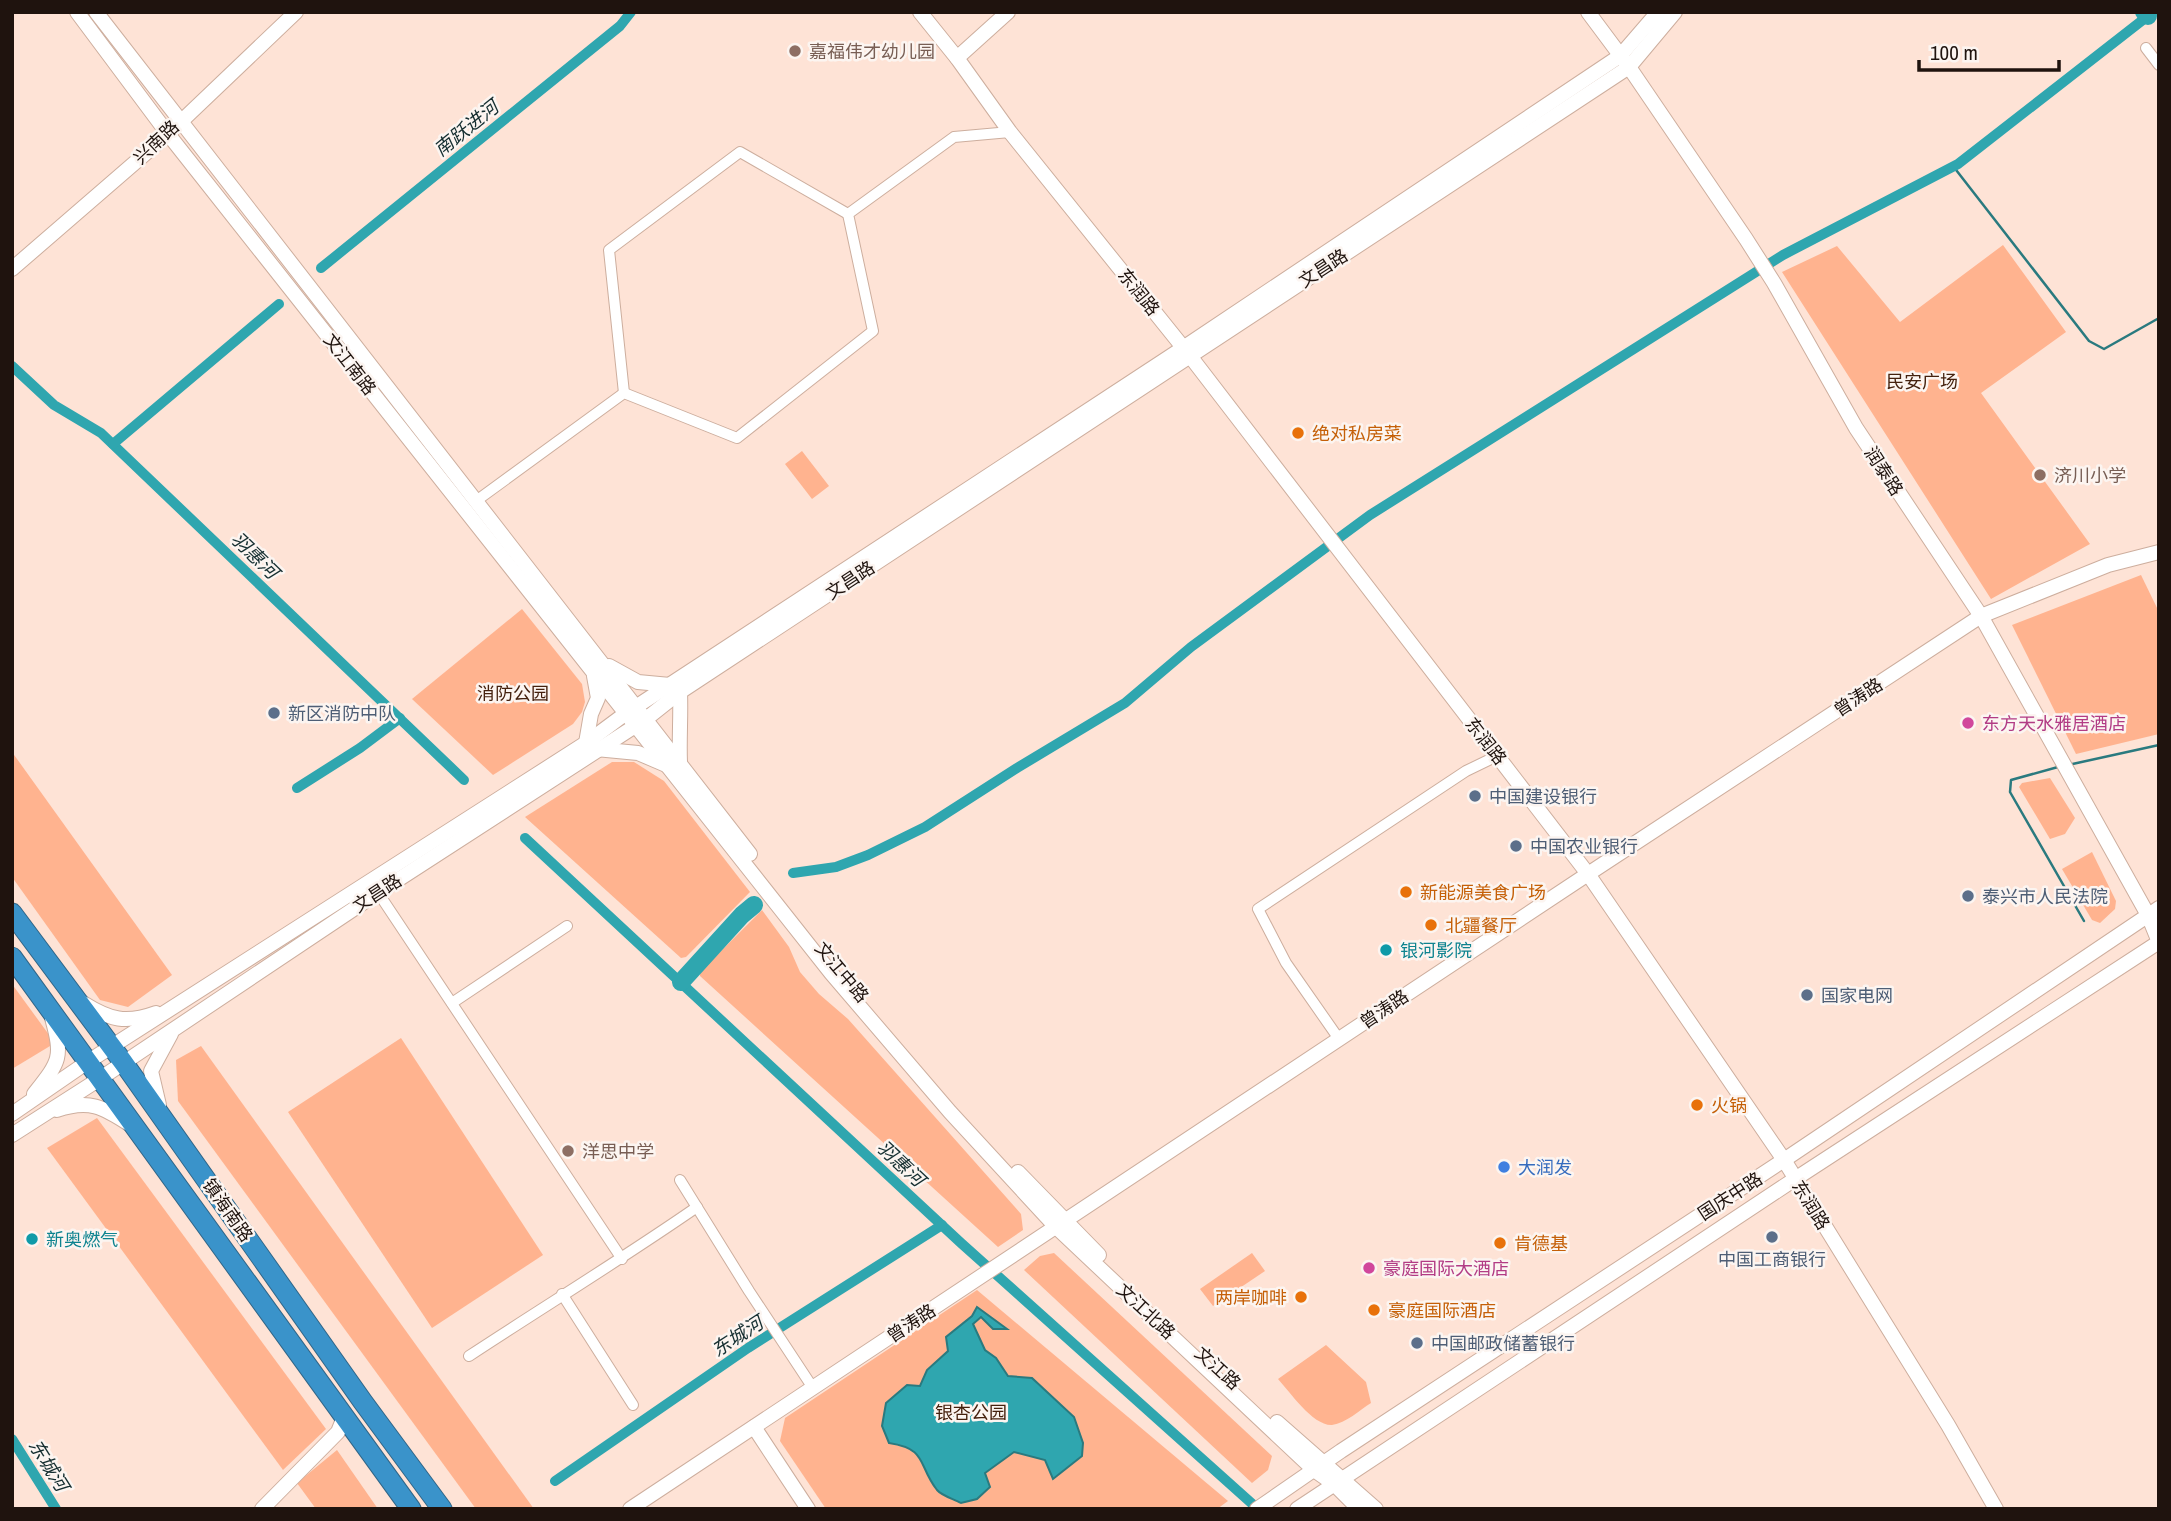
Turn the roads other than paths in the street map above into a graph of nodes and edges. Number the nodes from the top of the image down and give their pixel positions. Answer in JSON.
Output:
{"nodes":[{"id":1,"x":77,"y":12,"type":"edge"},
{"id":2,"x":96,"y":12,"type":"edge"},
{"id":3,"x":296,"y":12,"type":"edge"},
{"id":4,"x":920,"y":12,"type":"edge"},
{"id":5,"x":1007,"y":12,"type":"edge"},
{"id":6,"x":1588,"y":12,"type":"edge"},
{"id":7,"x":1658,"y":12,"type":"edge"},
{"id":8,"x":1675,"y":12,"type":"edge"},
{"id":9,"x":2146,"y":48,"type":"dead end"},
{"id":10,"x":957,"y":58,"type":"junction"},
{"id":11,"x":1625,"y":61,"type":"junction"},
{"id":12,"x":2159,"y":65,"type":"edge"},
{"id":13,"x":180,"y":120,"type":"junction"},
{"id":14,"x":1010,"y":132,"type":"junction"},
{"id":15,"x":168,"y":134,"type":"junction"},
{"id":16,"x":848,"y":214,"type":"junction"},
{"id":17,"x":12,"y":269,"type":"edge"},
{"id":18,"x":1186,"y":352,"type":"junction"},
{"id":19,"x":624,"y":393,"type":"junction"},
{"id":20,"x":476,"y":501,"type":"junction"},
{"id":21,"x":2159,"y":552,"type":"edge"},
{"id":22,"x":1981,"y":616,"type":"junction"},
{"id":23,"x":598,"y":668,"type":"junction"},
{"id":24,"x":675,"y":689,"type":"junction"},
{"id":25,"x":631,"y":710,"type":"junction"},
{"id":26,"x":641,"y":722,"type":"junction"},
{"id":27,"x":591,"y":746,"type":"junction"},
{"id":28,"x":1497,"y":756,"type":"junction"},
{"id":29,"x":674,"y":764,"type":"junction"},
{"id":30,"x":1588,"y":874,"type":"junction"},
{"id":31,"x":374,"y":886,"type":"junction"},
{"id":32,"x":2153,"y":911,"type":"edge"},
{"id":33,"x":12,"y":913,"type":"edge"},
{"id":34,"x":567,"y":926,"type":"dead end"},
{"id":35,"x":2159,"y":942,"type":"edge"},
{"id":36,"x":12,"y":957,"type":"edge"},
{"id":37,"x":74,"y":998,"type":"junction"},
{"id":38,"x":452,"y":1003,"type":"junction"},
{"id":39,"x":180,"y":1004,"type":"junction"},
{"id":40,"x":51,"y":1013,"type":"junction"},
{"id":41,"x":176,"y":1026,"type":"junction"},
{"id":42,"x":1339,"y":1039,"type":"junction"},
{"id":43,"x":118,"y":1054,"type":"junction"},
{"id":44,"x":89,"y":1061,"type":"junction"},
{"id":45,"x":101,"y":1078,"type":"junction"},
{"id":46,"x":18,"y":1110,"type":"edge"},
{"id":47,"x":43,"y":1114,"type":"junction"},
{"id":48,"x":168,"y":1126,"type":"junction"},
{"id":49,"x":140,"y":1132,"type":"junction"},
{"id":50,"x":12,"y":1135,"type":"edge"},
{"id":51,"x":1784,"y":1160,"type":"junction"},
{"id":52,"x":1795,"y":1179,"type":"junction"},
{"id":53,"x":680,"y":1180,"type":"dead end"},
{"id":54,"x":697,"y":1208,"type":"junction"},
{"id":55,"x":1061,"y":1224,"type":"junction"},
{"id":56,"x":622,"y":1259,"type":"junction"},
{"id":57,"x":562,"y":1294,"type":"junction"},
{"id":58,"x":469,"y":1356,"type":"dead end"},
{"id":59,"x":813,"y":1388,"type":"junction"},
{"id":60,"x":633,"y":1405,"type":"dead end"},
{"id":61,"x":344,"y":1417,"type":"junction"},
{"id":62,"x":754,"y":1427,"type":"junction"},
{"id":63,"x":1318,"y":1466,"type":"junction"},
{"id":64,"x":1338,"y":1482,"type":"junction"},
{"id":65,"x":262,"y":1509,"type":"edge"},
{"id":66,"x":411,"y":1509,"type":"edge"},
{"id":67,"x":442,"y":1509,"type":"edge"},
{"id":68,"x":630,"y":1509,"type":"edge"},
{"id":69,"x":808,"y":1509,"type":"edge"},
{"id":70,"x":1257,"y":1509,"type":"edge"},
{"id":71,"x":1297,"y":1509,"type":"edge"},
{"id":72,"x":1359,"y":1509,"type":"edge"},
{"id":73,"x":1376,"y":1509,"type":"edge"},
{"id":74,"x":1996,"y":1509,"type":"edge"}],
"edges":[{"from":1,"to":15,"type":"main road","name":"文江南路"},
{"from":2,"to":13,"type":"main road","name":"文江南路"},
{"from":3,"to":13,"type":"main road","name":"兴南路"},
{"from":4,"to":10,"type":"main road","name":"东润路"},
{"from":5,"to":10,"type":"main road"},
{"from":6,"to":11,"type":"main road","name":"润泰路"},
{"from":7,"to":11,"type":"main road","name":"文昌路"},
{"from":8,"to":11,"type":"main road","name":"文昌路"},
{"from":9,"to":12,"type":"street"},
{"from":10,"to":14,"type":"main road","name":"东润路"},
{"from":11,"to":18,"type":"main road","name":"文昌路"},
{"from":11,"to":22,"type":"main road","name":"润泰路"},
{"from":13,"to":15,"type":"main road","name":"兴南路"},
{"from":13,"to":20,"type":"main road","name":"文江南路"},
{"from":14,"to":16,"type":"street"},
{"from":14,"to":18,"type":"main road","name":"东润路"},
{"from":15,"to":17,"type":"main road","name":"兴南路"},
{"from":15,"to":23,"type":"main road","name":"文江南路"},
{"from":16,"to":19,"type":"street"},
{"from":16,"to":19,"type":"street"},
{"from":18,"to":24,"type":"main road","name":"文昌路"},
{"from":18,"to":28,"type":"main road","name":"东润路"},
{"from":19,"to":20,"type":"street"},
{"from":20,"to":23,"type":"main road","name":"文江南路"},
{"from":21,"to":22,"type":"main road","name":"曾涛路"},
{"from":22,"to":30,"type":"main road","name":"曾涛路"},
{"from":22,"to":32,"type":"main road","name":"润泰路"},
{"from":23,"to":24,"type":"main road"},
{"from":23,"to":25,"type":"main road","name":"文江南路"},
{"from":23,"to":27,"type":"main road"},
{"from":24,"to":25,"type":"main road","name":"文昌路"},
{"from":24,"to":26,"type":"main road","name":"文昌路"},
{"from":24,"to":29,"type":"main road"},
{"from":25,"to":26,"type":"main road","name":"文江中路"},
{"from":25,"to":27,"type":"main road","name":"文昌路"},
{"from":26,"to":27,"type":"main road","name":"文昌路"},
{"from":26,"to":29,"type":"main road","name":"文江中路"},
{"from":27,"to":29,"type":"main road"},
{"from":27,"to":31,"type":"main road","name":"文昌路"},
{"from":28,"to":30,"type":"main road","name":"东润路"},
{"from":28,"to":42,"type":"street"},
{"from":29,"to":55,"type":"main road","name":"文江中路"},
{"from":30,"to":42,"type":"main road","name":"曾涛路"},
{"from":30,"to":51,"type":"main road","name":"东润路"},
{"from":31,"to":38,"type":"street"},
{"from":31,"to":39,"type":"main road","name":"文昌路"},
{"from":31,"to":41,"type":"main road","name":"文昌路"},
{"from":32,"to":35,"type":"main road","name":"润泰路"},
{"from":32,"to":51,"type":"main road","name":"国庆中路"},
{"from":33,"to":37,"type":"highway","name":"镇海南路"},
{"from":34,"to":38,"type":"street"},
{"from":35,"to":52,"type":"main road"},
{"from":36,"to":40,"type":"highway","name":"镇海南路"},
{"from":37,"to":39,"type":"main road"},
{"from":37,"to":43,"type":"highway","name":"镇海南路"},
{"from":38,"to":56,"type":"street"},
{"from":39,"to":43,"type":"main road","name":"文昌路"},
{"from":40,"to":44,"type":"highway","name":"镇海南路"},
{"from":40,"to":46,"type":"main road"},
{"from":41,"to":43,"type":"main road","name":"文昌路"},
{"from":41,"to":48,"type":"main road"},
{"from":42,"to":55,"type":"main road","name":"曾涛路"},
{"from":43,"to":44,"type":"main road","name":"文昌路"},
{"from":43,"to":45,"type":"main road","name":"文昌路"},
{"from":43,"to":48,"type":"highway","name":"镇海南路"},
{"from":44,"to":45,"type":"highway","name":"镇海南路"},
{"from":44,"to":46,"type":"main road","name":"文昌路"},
{"from":45,"to":47,"type":"main road","name":"文昌路"},
{"from":45,"to":49,"type":"highway","name":"镇海南路"},
{"from":47,"to":49,"type":"main road"},
{"from":47,"to":50,"type":"main road","name":"文昌路"},
{"from":48,"to":67,"type":"highway","name":"镇海南路"},
{"from":49,"to":61,"type":"highway","name":"镇海南路"},
{"from":51,"to":52,"type":"main road","name":"东润路"},
{"from":51,"to":63,"type":"main road","name":"国庆中路"},
{"from":52,"to":64,"type":"main road"},
{"from":52,"to":74,"type":"main road","name":"东润路"},
{"from":53,"to":54,"type":"street"},
{"from":54,"to":56,"type":"street"},
{"from":54,"to":59,"type":"street"},
{"from":55,"to":59,"type":"main road","name":"曾涛路"},
{"from":55,"to":63,"type":"main road","name":"文江路"},
{"from":56,"to":57,"type":"street"},
{"from":57,"to":58,"type":"street"},
{"from":57,"to":60,"type":"street"},
{"from":59,"to":62,"type":"main road","name":"曾涛路"},
{"from":61,"to":65,"type":"main road"},
{"from":61,"to":66,"type":"highway","name":"镇海南路"},
{"from":62,"to":68,"type":"main road","name":"曾涛路"},
{"from":62,"to":69,"type":"main road"},
{"from":63,"to":64,"type":"main road","name":"文江路"},
{"from":63,"to":70,"type":"main road","name":"国庆中路"},
{"from":64,"to":71,"type":"main road"},
{"from":64,"to":72,"type":"main road"},
{"from":64,"to":73,"type":"main road","name":"文江路"}]}
